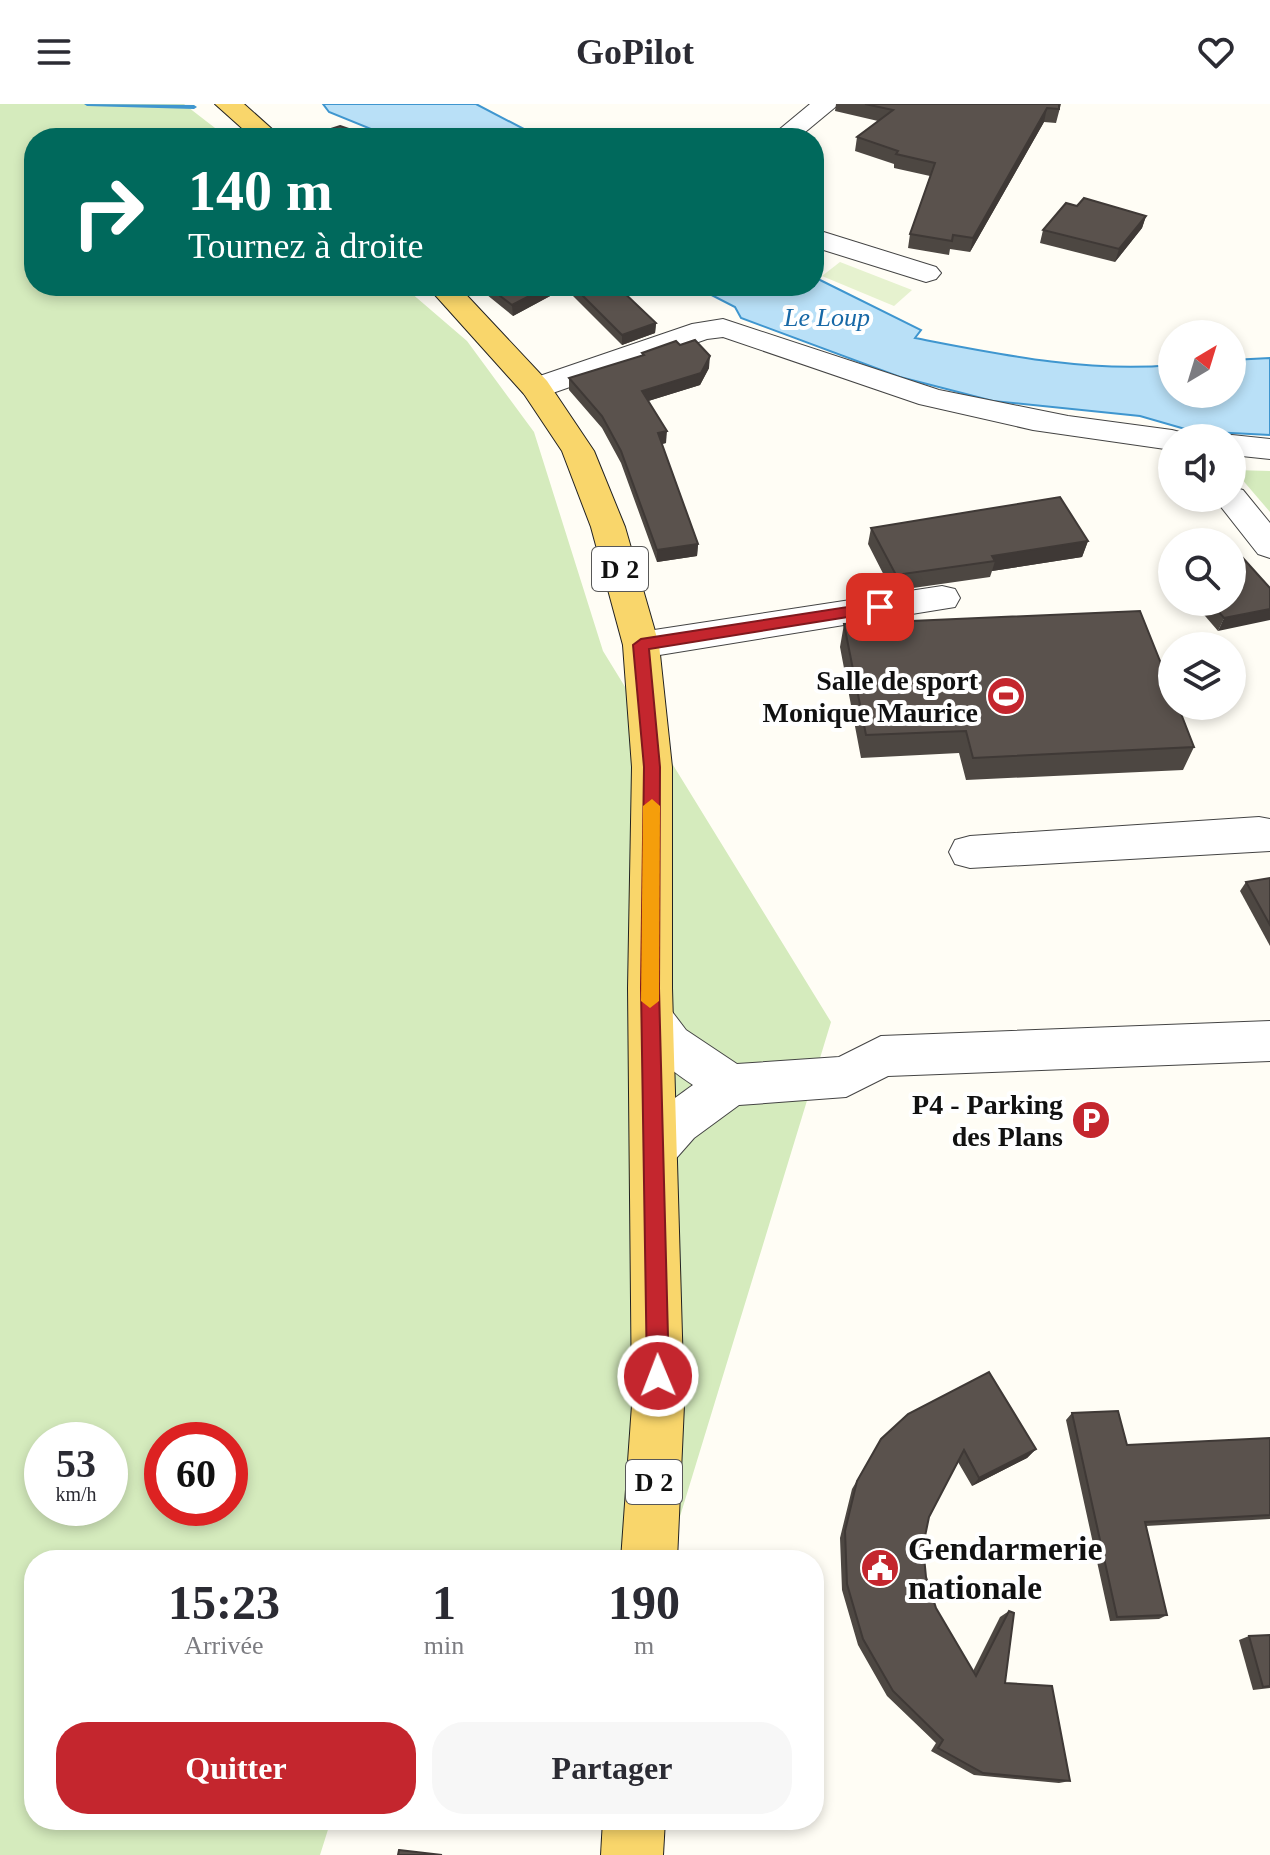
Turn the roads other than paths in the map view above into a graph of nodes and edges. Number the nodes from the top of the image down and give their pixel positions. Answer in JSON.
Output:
{"nodes":[{"id":1,"x":826,"y":104,"type":"edge"},
{"id":2,"x":230,"y":105,"type":"edge"},
{"id":3,"x":257,"y":128,"type":"edge"},
{"id":4,"x":795,"y":128,"type":"edge"},
{"id":5,"x":824,"y":241,"type":"edge"},
{"id":6,"x":926,"y":273,"type":"dead end"},
{"id":7,"x":451,"y":296,"type":"edge"},
{"id":8,"x":536,"y":388,"type":"junction"},
{"id":9,"x":1158,"y":439,"type":"edge"},
{"id":10,"x":1246,"y":446,"type":"edge"},
{"id":11,"x":1270,"y":449,"type":"edge"},
{"id":12,"x":1242,"y":512,"type":"edge"},
{"id":13,"x":1270,"y":546,"type":"edge"},
{"id":14,"x":942,"y":598,"type":"dead end"},
{"id":15,"x":641,"y":645,"type":"junction"},
{"id":16,"x":1270,"y":835,"type":"edge"},
{"id":17,"x":970,"y":852,"type":"dead end"},
{"id":18,"x":651,"y":1019,"type":"junction"},
{"id":19,"x":1270,"y":1041,"type":"edge"},
{"id":20,"x":730,"y":1085,"type":"junction"},
{"id":21,"x":655,"y":1148,"type":"junction"},
{"id":22,"x":650,"y":1550,"type":"edge"},
{"id":23,"x":633,"y":1830,"type":"edge"},
{"id":24,"x":632,"y":1855,"type":"edge"}],
"edges":[{"from":1,"to":4,"type":"street"},
{"from":2,"to":3,"type":"main road"},
{"from":5,"to":6,"type":"street"},
{"from":7,"to":8,"type":"main road","number":"D 2"},
{"from":8,"to":9,"type":"street"},
{"from":8,"to":15,"type":"main road","number":"D 2"},
{"from":10,"to":11,"type":"street"},
{"from":12,"to":13,"type":"street"},
{"from":14,"to":15,"type":"street"},
{"from":15,"to":18,"type":"main road","number":"D 2"},
{"from":16,"to":17,"type":"street"},
{"from":18,"to":20,"type":"street"},
{"from":18,"to":21,"type":"main road","number":"D 2"},
{"from":19,"to":20,"type":"street"},
{"from":20,"to":21,"type":"street"},
{"from":21,"to":22,"type":"main road","number":"D 2"},
{"from":23,"to":24,"type":"main road"}]}
